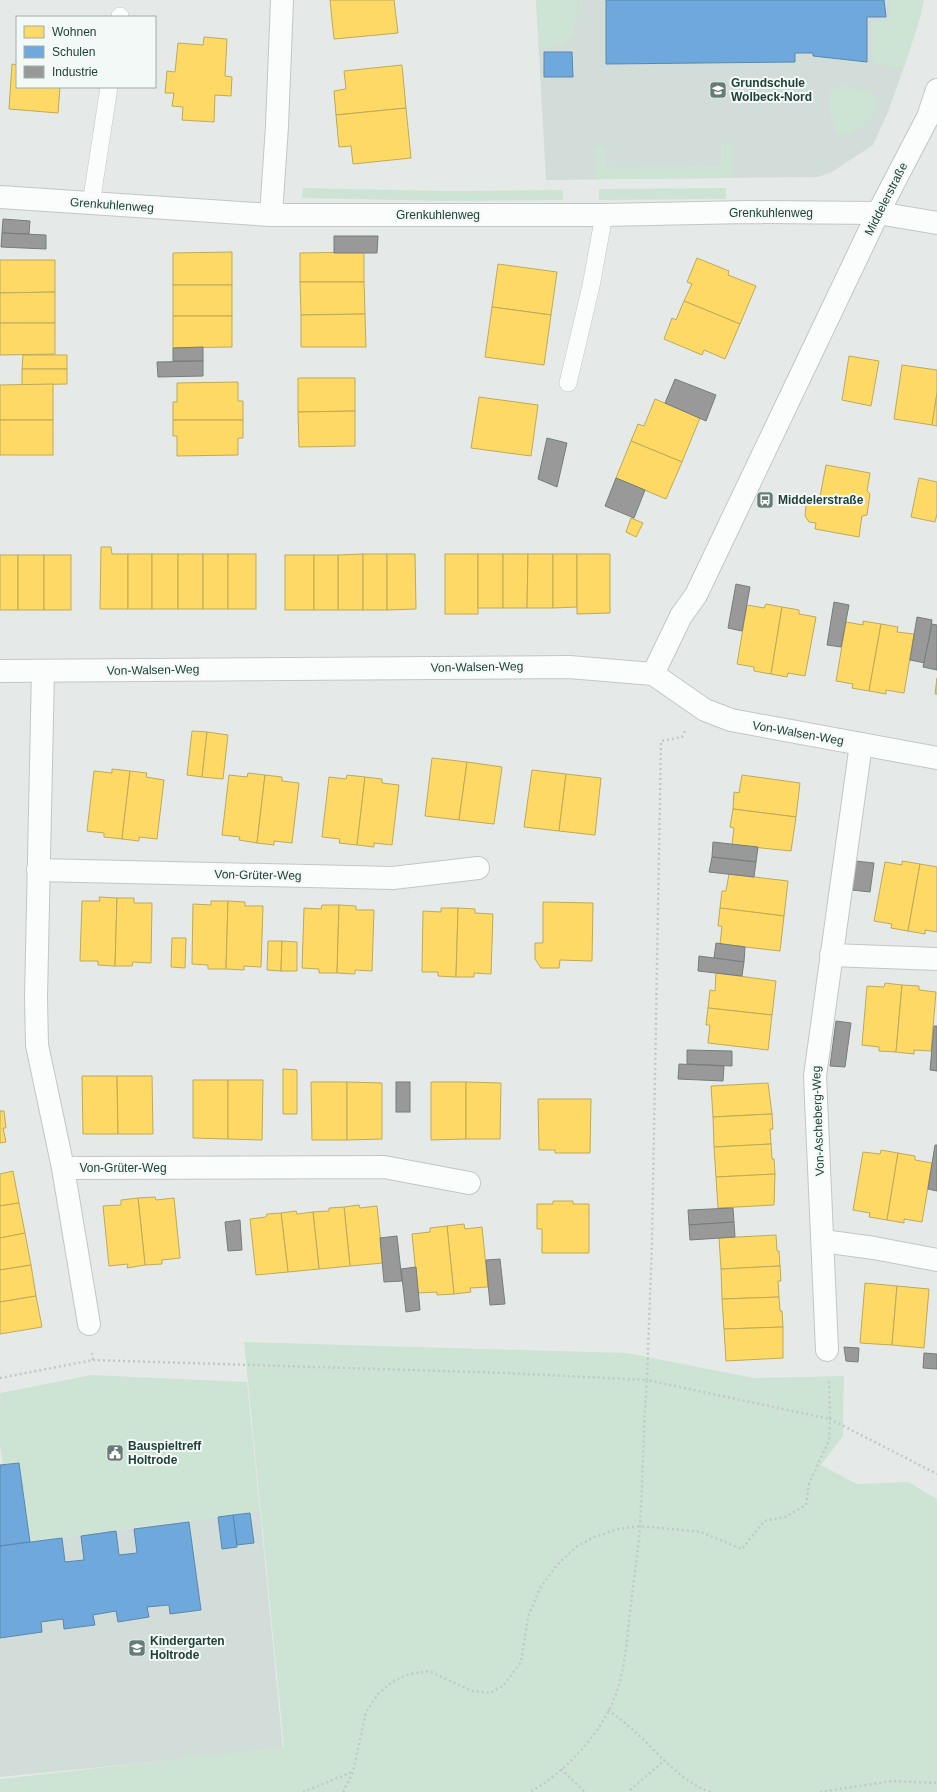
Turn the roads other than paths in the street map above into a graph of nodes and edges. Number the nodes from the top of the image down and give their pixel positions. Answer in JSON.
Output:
{"nodes":[{"id":1,"x":282,"y":0,"type":"edge"},
{"id":2,"x":109,"y":88,"type":"edge"},
{"id":3,"x":937,"y":90,"type":"edge"},
{"id":4,"x":0,"y":197,"type":"edge"},
{"id":5,"x":91,"y":204,"type":"junction"},
{"id":6,"x":878,"y":213,"type":"junction"},
{"id":7,"x":271,"y":215,"type":"junction"},
{"id":8,"x":604,"y":215,"type":"junction"},
{"id":9,"x":937,"y":223,"type":"edge"},
{"id":10,"x":568,"y":383,"type":"dead end"},
{"id":11,"x":0,"y":671,"type":"edge"},
{"id":12,"x":42,"y":671,"type":"junction"},
{"id":13,"x":653,"y":674,"type":"junction"},
{"id":14,"x":861,"y":744,"type":"junction"},
{"id":15,"x":937,"y":758,"type":"edge"},
{"id":16,"x":478,"y":868,"type":"dead end"},
{"id":17,"x":38,"y":870,"type":"junction"},
{"id":18,"x":831,"y":955,"type":"junction"},
{"id":19,"x":937,"y":960,"type":"edge"},
{"id":20,"x":63,"y":1168,"type":"junction"},
{"id":21,"x":469,"y":1183,"type":"dead end"},
{"id":22,"x":823,"y":1241,"type":"junction"},
{"id":23,"x":937,"y":1260,"type":"edge"},
{"id":24,"x":88,"y":1324,"type":"road end"},
{"id":25,"x":828,"y":1350,"type":"road end"}],
"edges":[{"from":1,"to":7,"type":"street"},
{"from":2,"to":5,"type":"lane"},
{"from":3,"to":6,"type":"street","name":"Middelerstraße"},
{"from":4,"to":5,"type":"street","name":"Grenkuhlenweg"},
{"from":5,"to":7,"type":"street","name":"Grenkuhlenweg"},
{"from":6,"to":8,"type":"street","name":"Grenkuhlenweg"},
{"from":6,"to":9,"type":"street","name":"Grenkuhlenweg"},
{"from":6,"to":13,"type":"street","name":"Middelerstraße"},
{"from":7,"to":8,"type":"street","name":"Grenkuhlenweg"},
{"from":8,"to":10,"type":"lane"},
{"from":11,"to":12,"type":"street","name":"Von-Walsen-Weg"},
{"from":12,"to":13,"type":"street","name":"Von-Walsen-Weg"},
{"from":12,"to":17,"type":"street","name":"Von-Grüter-Weg"},
{"from":13,"to":14,"type":"street","name":"Von-Walsen-Weg"},
{"from":14,"to":15,"type":"street","name":"Von-Walsen-Weg"},
{"from":14,"to":18,"type":"street","name":"Von-Ascheberg-Weg"},
{"from":16,"to":17,"type":"street","name":"Von-Grüter-Weg"},
{"from":17,"to":20,"type":"street","name":"Von-Grüter-Weg"},
{"from":18,"to":19,"type":"street"},
{"from":18,"to":22,"type":"street","name":"Von-Ascheberg-Weg"},
{"from":20,"to":21,"type":"street","name":"Von-Grüter-Weg"},
{"from":20,"to":24,"type":"street","name":"Von-Grüter-Weg"},
{"from":22,"to":23,"type":"street"},
{"from":22,"to":25,"type":"street","name":"Von-Ascheberg-Weg"}]}
